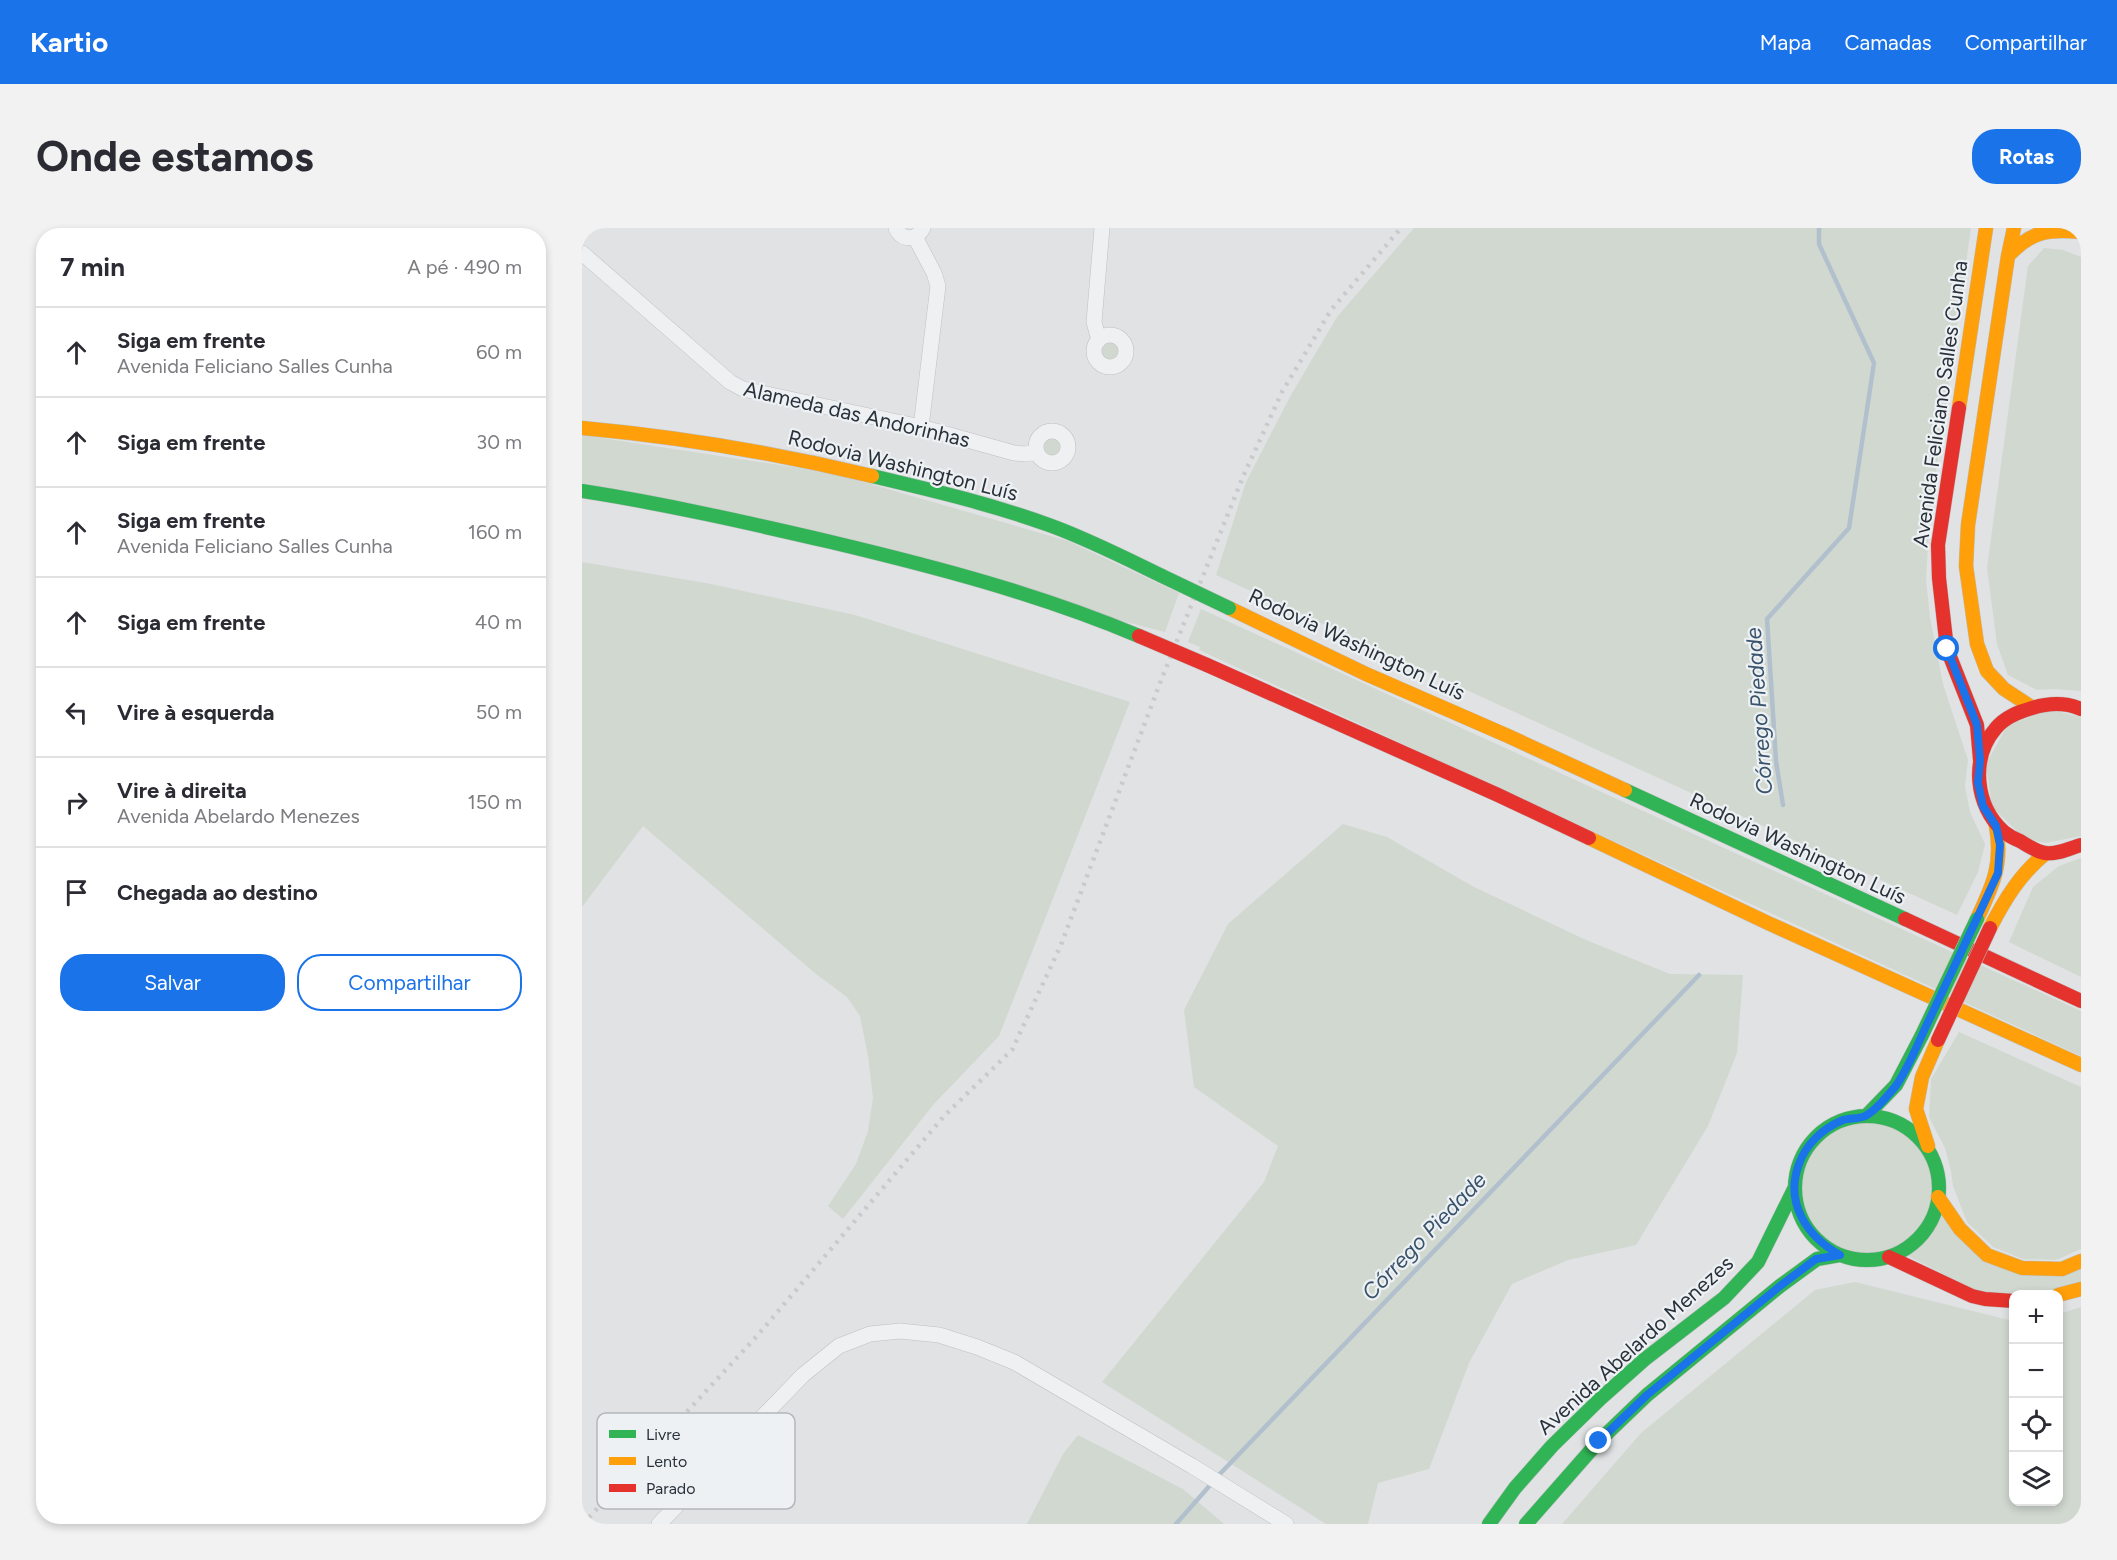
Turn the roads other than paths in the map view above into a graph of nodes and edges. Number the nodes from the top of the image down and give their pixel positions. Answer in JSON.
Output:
{"nodes":[{"id":1,"x":896,"y":228,"type":"edge"},
{"id":2,"x":1102,"y":228,"type":"edge"},
{"id":3,"x":1986,"y":228,"type":"edge"},
{"id":4,"x":2014,"y":228,"type":"edge"},
{"id":5,"x":919,"y":232,"type":"edge"},
{"id":6,"x":2081,"y":232,"type":"edge"},
{"id":7,"x":582,"y":253,"type":"edge"},
{"id":8,"x":2008,"y":256,"type":"junction"},
{"id":9,"x":1099,"y":340,"type":"dead end"},
{"id":10,"x":921,"y":427,"type":"junction"},
{"id":11,"x":582,"y":428,"type":"edge"},
{"id":12,"x":1037,"y":452,"type":"dead end"},
{"id":13,"x":582,"y":491,"type":"edge"},
{"id":14,"x":2030,"y":706,"type":"junction"},
{"id":15,"x":2081,"y":709,"type":"edge"},
{"id":16,"x":1980,"y":760,"type":"junction"},
{"id":17,"x":1996,"y":826,"type":"junction"},
{"id":18,"x":2081,"y":845,"type":"edge"},
{"id":19,"x":2046,"y":853,"type":"junction"},
{"id":20,"x":1947,"y":940,"type":"junction"},
{"id":21,"x":2081,"y":990,"type":"edge"},
{"id":22,"x":1926,"y":993,"type":"junction"},
{"id":23,"x":2081,"y":1001,"type":"edge"},
{"id":24,"x":2081,"y":1065,"type":"edge"},
{"id":25,"x":2081,"y":1078,"type":"edge"},
{"id":26,"x":1866,"y":1116,"type":"junction"},
{"id":27,"x":1931,"y":1153,"type":"junction"},
{"id":28,"x":1795,"y":1187,"type":"junction"},
{"id":29,"x":1938,"y":1197,"type":"junction"},
{"id":30,"x":1840,"y":1255,"type":"junction"},
{"id":31,"x":1889,"y":1257,"type":"junction"},
{"id":32,"x":2081,"y":1261,"type":"edge"},
{"id":33,"x":2081,"y":1289,"type":"edge"},
{"id":34,"x":2063,"y":1294,"type":"edge"},
{"id":35,"x":2009,"y":1301,"type":"edge"},
{"id":36,"x":766,"y":1413,"type":"edge"},
{"id":37,"x":673,"y":1509,"type":"edge"},
{"id":38,"x":659,"y":1524,"type":"edge"},
{"id":39,"x":1286,"y":1524,"type":"edge"},
{"id":40,"x":1489,"y":1524,"type":"edge"},
{"id":41,"x":1526,"y":1524,"type":"edge"}],
"edges":[{"from":1,"to":5,"type":"street"},
{"from":2,"to":9,"type":"street"},
{"from":3,"to":16,"type":"main road","name":"Avenida Feliciano Salles Cunha"},
{"from":4,"to":8,"type":"main road"},
{"from":5,"to":10,"type":"street"},
{"from":6,"to":8,"type":"main road"},
{"from":7,"to":10,"type":"street","name":"Alameda das Andorinhas"},
{"from":8,"to":14,"type":"main road"},
{"from":10,"to":12,"type":"street","name":"Alameda das Andorinhas"},
{"from":11,"to":20,"type":"main road","name":"Rodovia Washington Luís","bridge":true},
{"from":13,"to":22,"type":"main road","bridge":true},
{"from":14,"to":15,"type":"main road"},
{"from":14,"to":16,"type":"main road"},
{"from":16,"to":17,"type":"main road","name":"Avenida Feliciano Salles Cunha"},
{"from":17,"to":19,"type":"main road"},
{"from":17,"to":26,"type":"main road","bridge":true},
{"from":18,"to":19,"type":"main road"},
{"from":19,"to":27,"type":"main road","bridge":true},
{"from":20,"to":21,"type":"main road"},
{"from":20,"to":23,"type":"main road","name":"Rodovia Washington Luís"},
{"from":22,"to":24,"type":"main road"},
{"from":22,"to":25,"type":"main road"},
{"from":26,"to":27,"type":"main road"},
{"from":26,"to":28,"type":"main road"},
{"from":27,"to":29,"type":"main road"},
{"from":28,"to":30,"type":"main road"},
{"from":28,"to":40,"type":"main road","name":"Avenida Abelardo Menezes"},
{"from":29,"to":31,"type":"main road"},
{"from":29,"to":32,"type":"main road"},
{"from":30,"to":31,"type":"main road"},
{"from":30,"to":41,"type":"main road"},
{"from":31,"to":35,"type":"main road"},
{"from":33,"to":34,"type":"main road"},
{"from":36,"to":39,"type":"street"},
{"from":37,"to":38,"type":"street"}]}
